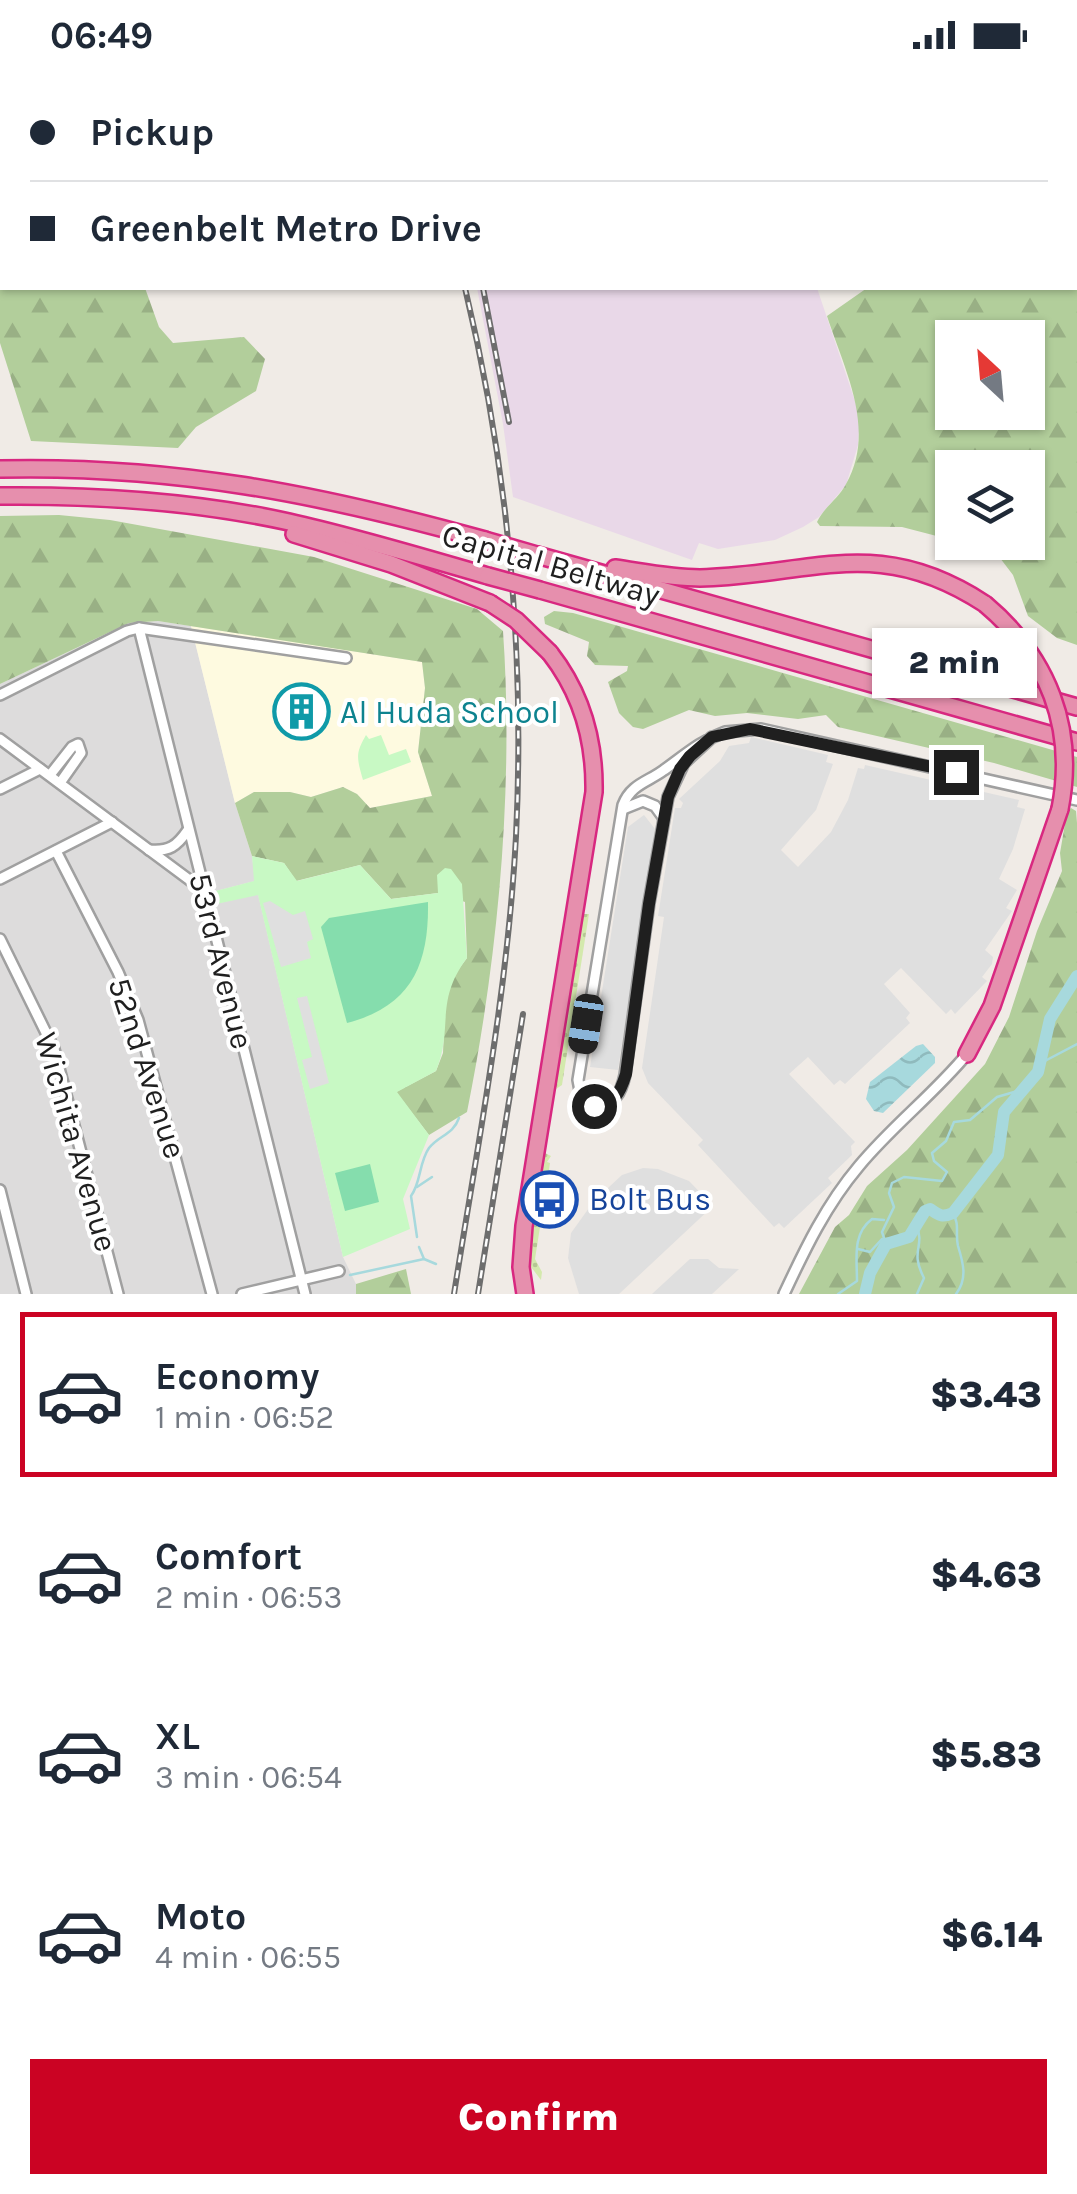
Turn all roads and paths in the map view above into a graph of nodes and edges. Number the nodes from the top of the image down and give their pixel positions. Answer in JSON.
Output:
{"nodes":[{"id":1,"x":0,"y":469,"type":"edge"},
{"id":2,"x":0,"y":496,"type":"edge"},
{"id":3,"x":164,"y":503,"type":"junction"},
{"id":4,"x":536,"y":555,"type":"junction"},
{"id":5,"x":139,"y":628,"type":"junction"},
{"id":6,"x":346,"y":658,"type":"dead end"},
{"id":7,"x":0,"y":695,"type":"edge"},
{"id":8,"x":1077,"y":707,"type":"edge"},
{"id":9,"x":712,"y":737,"type":"junction"},
{"id":10,"x":0,"y":739,"type":"edge"},
{"id":11,"x":1077,"y":742,"type":"edge"},
{"id":12,"x":40,"y":768,"type":"junction"},
{"id":13,"x":50,"y":775,"type":"junction"},
{"id":14,"x":60,"y":783,"type":"junction"},
{"id":15,"x":0,"y":788,"type":"edge"},
{"id":16,"x":1077,"y":800,"type":"edge"},
{"id":17,"x":622,"y":812,"type":"junction"},
{"id":18,"x":664,"y":819,"type":"junction"},
{"id":19,"x":112,"y":822,"type":"junction"},
{"id":20,"x":188,"y":830,"type":"junction"},
{"id":21,"x":148,"y":850,"type":"junction"},
{"id":22,"x":56,"y":851,"type":"junction"},
{"id":23,"x":0,"y":879,"type":"edge"},
{"id":24,"x":203,"y":890,"type":"junction"},
{"id":25,"x":0,"y":939,"type":"edge"},
{"id":26,"x":967,"y":1054,"type":"joint"},
{"id":27,"x":0,"y":1190,"type":"edge"},
{"id":28,"x":338,"y":1271,"type":"dead end"},
{"id":29,"x":302,"y":1280,"type":"junction"},
{"id":30,"x":26,"y":1294,"type":"edge"},
{"id":31,"x":118,"y":1294,"type":"edge"},
{"id":32,"x":212,"y":1294,"type":"edge"},
{"id":33,"x":242,"y":1294,"type":"edge"},
{"id":34,"x":305,"y":1294,"type":"edge"},
{"id":35,"x":525,"y":1294,"type":"edge"},
{"id":36,"x":784,"y":1294,"type":"edge"}],
"edges":[{"from":1,"to":4,"type":"highway","name":"Capital Beltway","bridge":true},
{"from":2,"to":3,"type":"highway","name":"Capital Beltway"},
{"from":3,"to":11,"type":"highway","name":"Capital Beltway","bridge":true},
{"from":3,"to":35,"type":"highway","bridge":true},
{"from":4,"to":8,"type":"highway","name":"Capital Beltway"},
{"from":4,"to":26,"type":"highway","bridge":true},
{"from":5,"to":6,"type":"street"},
{"from":5,"to":7,"type":"street"},
{"from":5,"to":20,"type":"street","name":"53rd Avenue"},
{"from":9,"to":16,"type":"street"},
{"from":9,"to":17,"type":"street"},
{"from":9,"to":18,"type":"street"},
{"from":10,"to":12,"type":"street"},
{"from":12,"to":13,"type":"street"},
{"from":12,"to":15,"type":"street"},
{"from":13,"to":14,"type":"street"},
{"from":13,"to":14,"type":"street"},
{"from":14,"to":19,"type":"street"},
{"from":17,"to":18,"type":"street"},
{"from":17,"to":18,"type":"street"},
{"from":19,"to":21,"type":"street"},
{"from":19,"to":22,"type":"street"},
{"from":20,"to":21,"type":"street"},
{"from":20,"to":24,"type":"street","name":"53rd Avenue"},
{"from":21,"to":24,"type":"street"},
{"from":22,"to":23,"type":"street"},
{"from":22,"to":32,"type":"street","name":"52nd Avenue"},
{"from":24,"to":29,"type":"street","name":"53rd Avenue"},
{"from":25,"to":31,"type":"street","name":"Wichita Avenue"},
{"from":26,"to":36,"type":"street"},
{"from":27,"to":30,"type":"street"},
{"from":28,"to":29,"type":"street"},
{"from":29,"to":33,"type":"street"},
{"from":29,"to":34,"type":"street","name":"53rd Avenue"}]}
